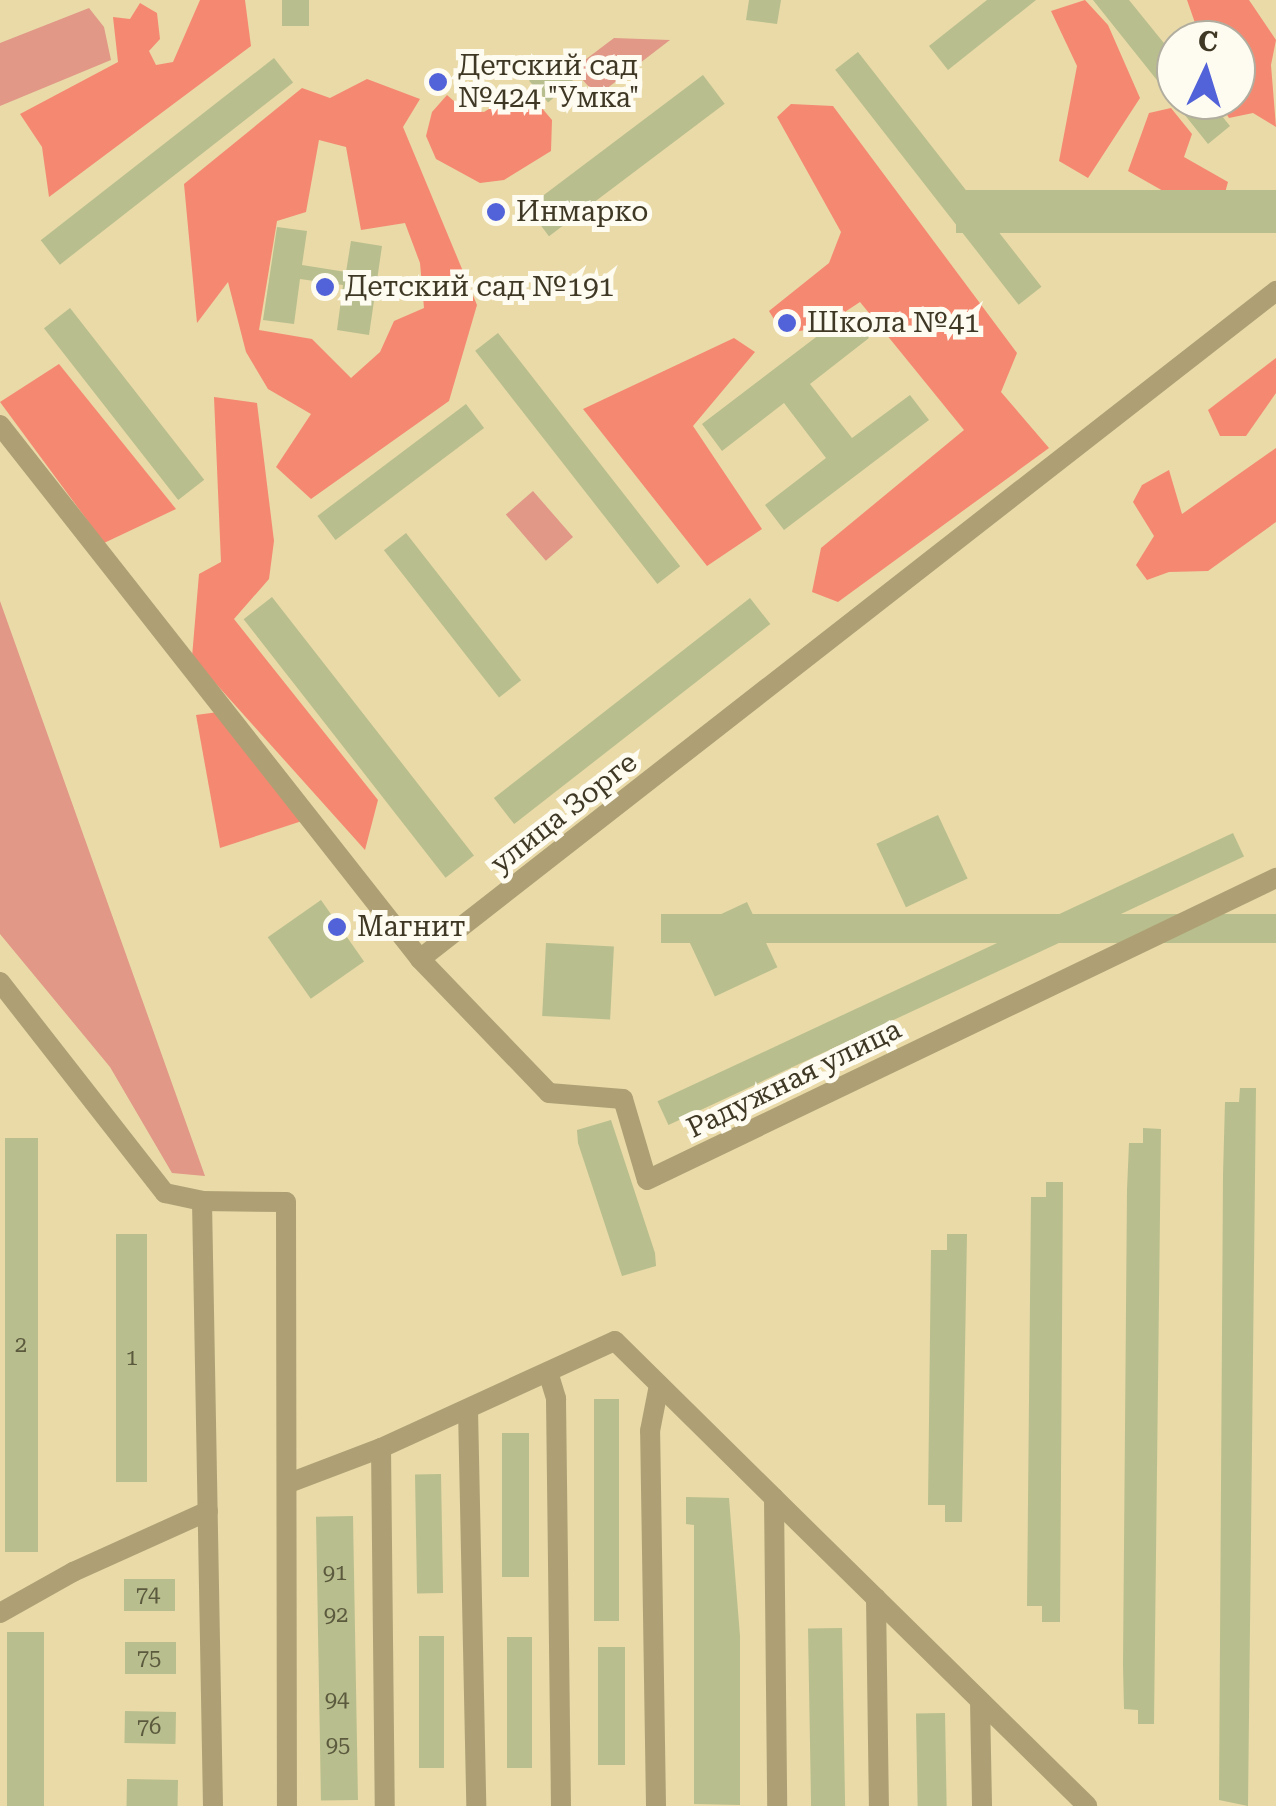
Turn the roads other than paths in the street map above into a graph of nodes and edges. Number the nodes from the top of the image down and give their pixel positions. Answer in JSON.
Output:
{"nodes":[{"id":1,"x":1276,"y":291,"type":"edge"},
{"id":2,"x":0,"y":426,"type":"edge"},
{"id":3,"x":1276,"y":878,"type":"edge"},
{"id":4,"x":420,"y":959,"type":"junction"},
{"id":5,"x":0,"y":982,"type":"edge"},
{"id":6,"x":202,"y":1201,"type":"junction"},
{"id":7,"x":548,"y":1372,"type":"junction"},
{"id":8,"x":659,"y":1385,"type":"junction"},
{"id":9,"x":468,"y":1409,"type":"junction"},
{"id":10,"x":381,"y":1448,"type":"junction"},
{"id":11,"x":289,"y":1483,"type":"junction"},
{"id":12,"x":774,"y":1498,"type":"junction"},
{"id":13,"x":208,"y":1511,"type":"junction"},
{"id":14,"x":876,"y":1598,"type":"junction"},
{"id":15,"x":0,"y":1613,"type":"edge"},
{"id":16,"x":980,"y":1701,"type":"junction"},
{"id":17,"x":1084,"y":1805,"type":"edge"},
{"id":18,"x":213,"y":1806,"type":"edge"},
{"id":19,"x":287,"y":1806,"type":"edge"},
{"id":20,"x":385,"y":1806,"type":"edge"},
{"id":21,"x":476,"y":1806,"type":"edge"},
{"id":22,"x":561,"y":1806,"type":"edge"},
{"id":23,"x":656,"y":1806,"type":"edge"},
{"id":24,"x":777,"y":1806,"type":"edge"},
{"id":25,"x":879,"y":1806,"type":"edge"},
{"id":26,"x":982,"y":1806,"type":"edge"}],
"edges":[{"from":1,"to":4,"type":"street","name":"улица Зорге"},
{"from":2,"to":4,"type":"street"},
{"from":3,"to":4,"type":"street","name":"Радужная улица"},
{"from":5,"to":6,"type":"street"},
{"from":6,"to":11,"type":"street"},
{"from":6,"to":13,"type":"street"},
{"from":7,"to":8,"type":"street"},
{"from":7,"to":9,"type":"street"},
{"from":7,"to":22,"type":"street"},
{"from":8,"to":12,"type":"street"},
{"from":8,"to":23,"type":"street"},
{"from":9,"to":10,"type":"street"},
{"from":9,"to":21,"type":"street"},
{"from":10,"to":11,"type":"street"},
{"from":10,"to":20,"type":"street"},
{"from":11,"to":19,"type":"street"},
{"from":12,"to":14,"type":"street"},
{"from":12,"to":24,"type":"street"},
{"from":13,"to":15,"type":"street"},
{"from":13,"to":18,"type":"street"},
{"from":14,"to":16,"type":"street"},
{"from":14,"to":25,"type":"street"},
{"from":16,"to":17,"type":"street"},
{"from":16,"to":26,"type":"street"}]}
